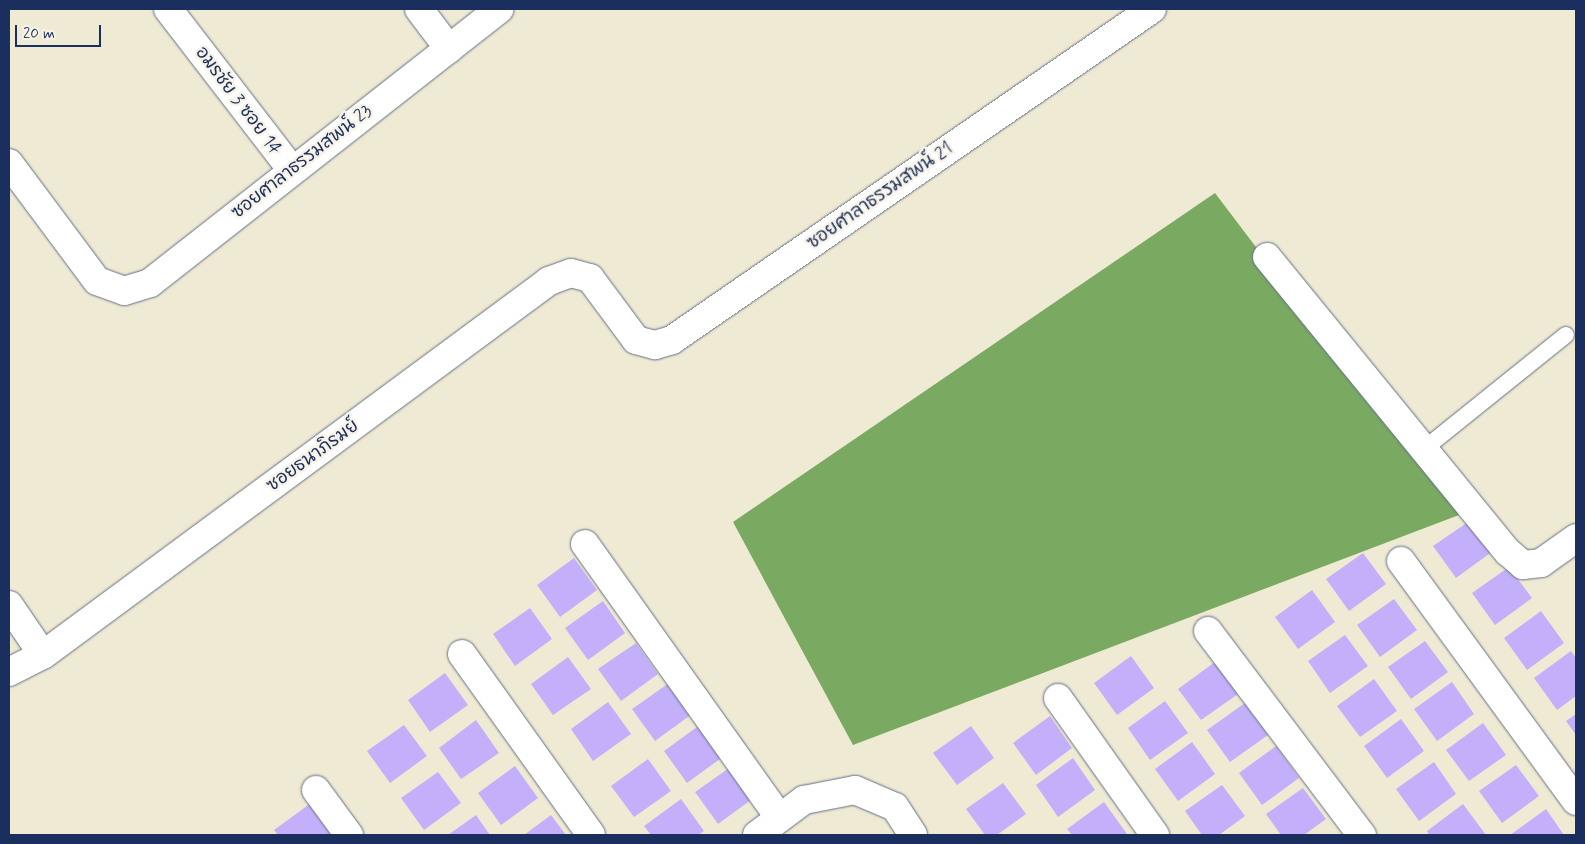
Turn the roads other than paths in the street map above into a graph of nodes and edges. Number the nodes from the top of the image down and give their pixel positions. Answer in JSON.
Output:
{"nodes":[{"id":1,"x":168,"y":9,"type":"edge"},
{"id":2,"x":419,"y":9,"type":"edge"},
{"id":3,"x":500,"y":9,"type":"edge"},
{"id":4,"x":1152,"y":9,"type":"edge"},
{"id":5,"x":449,"y":49,"type":"junction"},
{"id":6,"x":9,"y":163,"type":"edge"},
{"id":7,"x":291,"y":169,"type":"junction"},
{"id":8,"x":1267,"y":257,"type":"dead end"},
{"id":9,"x":612,"y":307,"type":"joint"},
{"id":10,"x":1566,"y":335,"type":"dead end"},
{"id":11,"x":1424,"y":449,"type":"junction"},
{"id":12,"x":1576,"y":538,"type":"edge"},
{"id":13,"x":585,"y":544,"type":"dead end"},
{"id":14,"x":1401,"y":561,"type":"dead end"},
{"id":15,"x":9,"y":605,"type":"edge"},
{"id":16,"x":1208,"y":631,"type":"dead end"},
{"id":17,"x":462,"y":654,"type":"dead end"},
{"id":18,"x":43,"y":655,"type":"junction"},
{"id":19,"x":9,"y":672,"type":"edge"},
{"id":20,"x":1058,"y":698,"type":"dead end"},
{"id":21,"x":316,"y":790,"type":"dead end"},
{"id":22,"x":1576,"y":801,"type":"edge"},
{"id":23,"x":780,"y":818,"type":"junction"},
{"id":24,"x":349,"y":835,"type":"edge"},
{"id":25,"x":591,"y":835,"type":"edge"},
{"id":26,"x":757,"y":835,"type":"edge"},
{"id":27,"x":913,"y":835,"type":"edge"},
{"id":28,"x":1154,"y":835,"type":"edge"},
{"id":29,"x":1362,"y":835,"type":"edge"}],
"edges":[{"from":1,"to":7,"type":"street","name":"อมรชัย 3 ซอย 14"},
{"from":2,"to":5,"type":"street"},
{"from":3,"to":5,"type":"street","name":"ซอยศาลาธรรมสพน์ 23"},
{"from":4,"to":9,"type":"street","name":"ซอยศาลาธรรมสพน์ 21"},
{"from":5,"to":7,"type":"street","name":"ซอยศาลาธรรมสพน์ 23"},
{"from":6,"to":7,"type":"street","name":"ซอยศาลาธรรมสพน์ 23"},
{"from":8,"to":11,"type":"street"},
{"from":9,"to":18,"type":"street","name":"ซอยธนาภิรมย์"},
{"from":10,"to":11,"type":"lane"},
{"from":11,"to":12,"type":"street"},
{"from":13,"to":23,"type":"street"},
{"from":14,"to":22,"type":"street"},
{"from":15,"to":18,"type":"street"},
{"from":16,"to":29,"type":"street"},
{"from":17,"to":25,"type":"street"},
{"from":18,"to":19,"type":"street","name":"ซอยธนาภิรมย์"},
{"from":20,"to":28,"type":"street"},
{"from":21,"to":24,"type":"street"},
{"from":23,"to":26,"type":"street"},
{"from":23,"to":27,"type":"street"}]}
